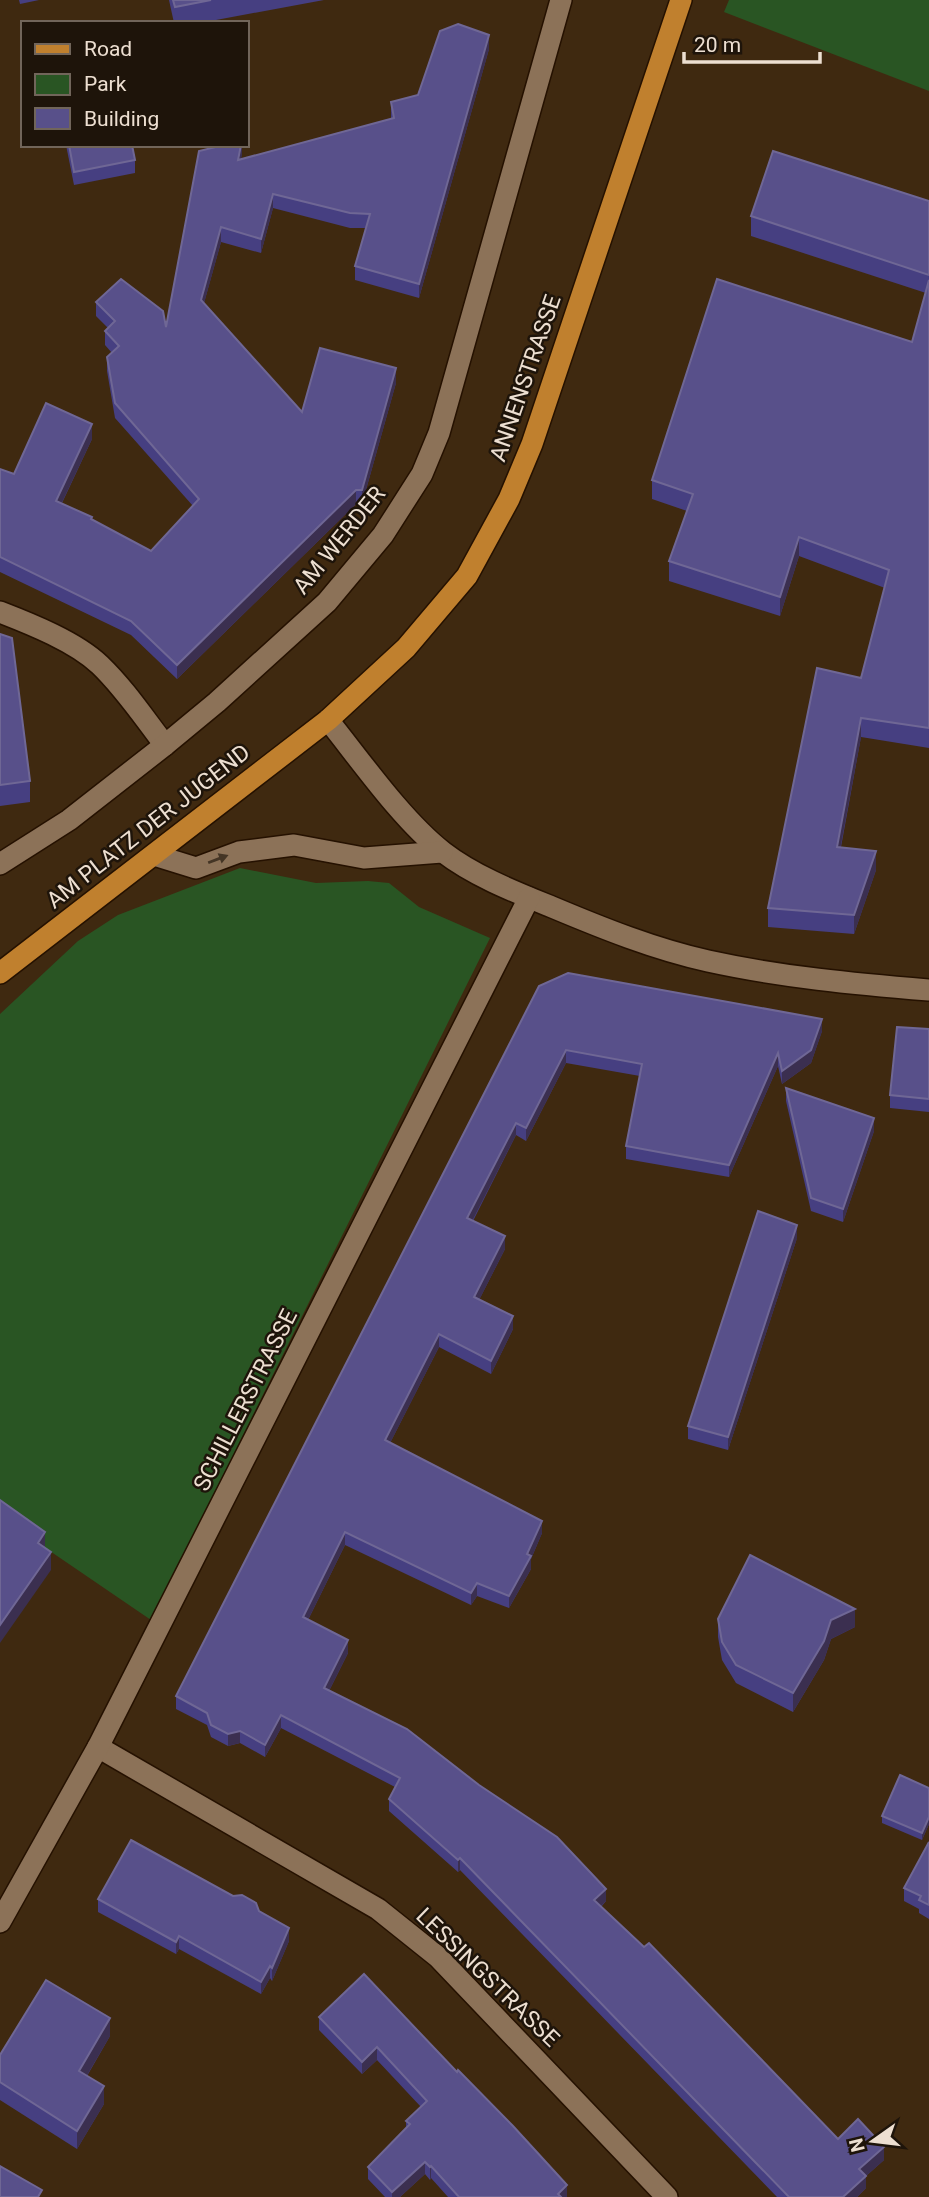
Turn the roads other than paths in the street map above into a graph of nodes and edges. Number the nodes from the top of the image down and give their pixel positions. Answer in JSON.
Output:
{"nodes":[{"id":1,"x":561,"y":0,"type":"edge"},
{"id":2,"x":681,"y":0,"type":"edge"},
{"id":3,"x":0,"y":612,"type":"edge"},
{"id":4,"x":328,"y":720,"type":"junction"},
{"id":5,"x":165,"y":745,"type":"junction"},
{"id":6,"x":442,"y":852,"type":"junction"},
{"id":7,"x":154,"y":855,"type":"junction"},
{"id":8,"x":2,"y":864,"type":"edge"},
{"id":9,"x":529,"y":898,"type":"junction"},
{"id":10,"x":0,"y":973,"type":"edge"},
{"id":11,"x":929,"y":990,"type":"edge"},
{"id":12,"x":98,"y":1747,"type":"junction"},
{"id":13,"x":0,"y":1922,"type":"edge"},
{"id":14,"x":667,"y":2197,"type":"edge"}],
"edges":[{"from":1,"to":5,"type":"street","name":"AM WERDER"},
{"from":2,"to":4,"type":"main road","name":"ANNENSTRASSE"},
{"from":3,"to":5,"type":"street"},
{"from":4,"to":6,"type":"street"},
{"from":4,"to":7,"type":"main road","name":"AM PLATZ DER JUGEND"},
{"from":5,"to":8,"type":"street","name":"AM WERDER"},
{"from":7,"to":6,"type":"street","one_way":true},
{"from":6,"to":9,"type":"street"},
{"from":7,"to":10,"type":"main road","name":"AM PLATZ DER JUGEND"},
{"from":9,"to":11,"type":"street"},
{"from":9,"to":12,"type":"street","name":"SCHILLERSTRASSE"},
{"from":12,"to":13,"type":"street","name":"SCHILLERSTRASSE"},
{"from":12,"to":14,"type":"street","name":"LESSINGSTRASSE"}]}
